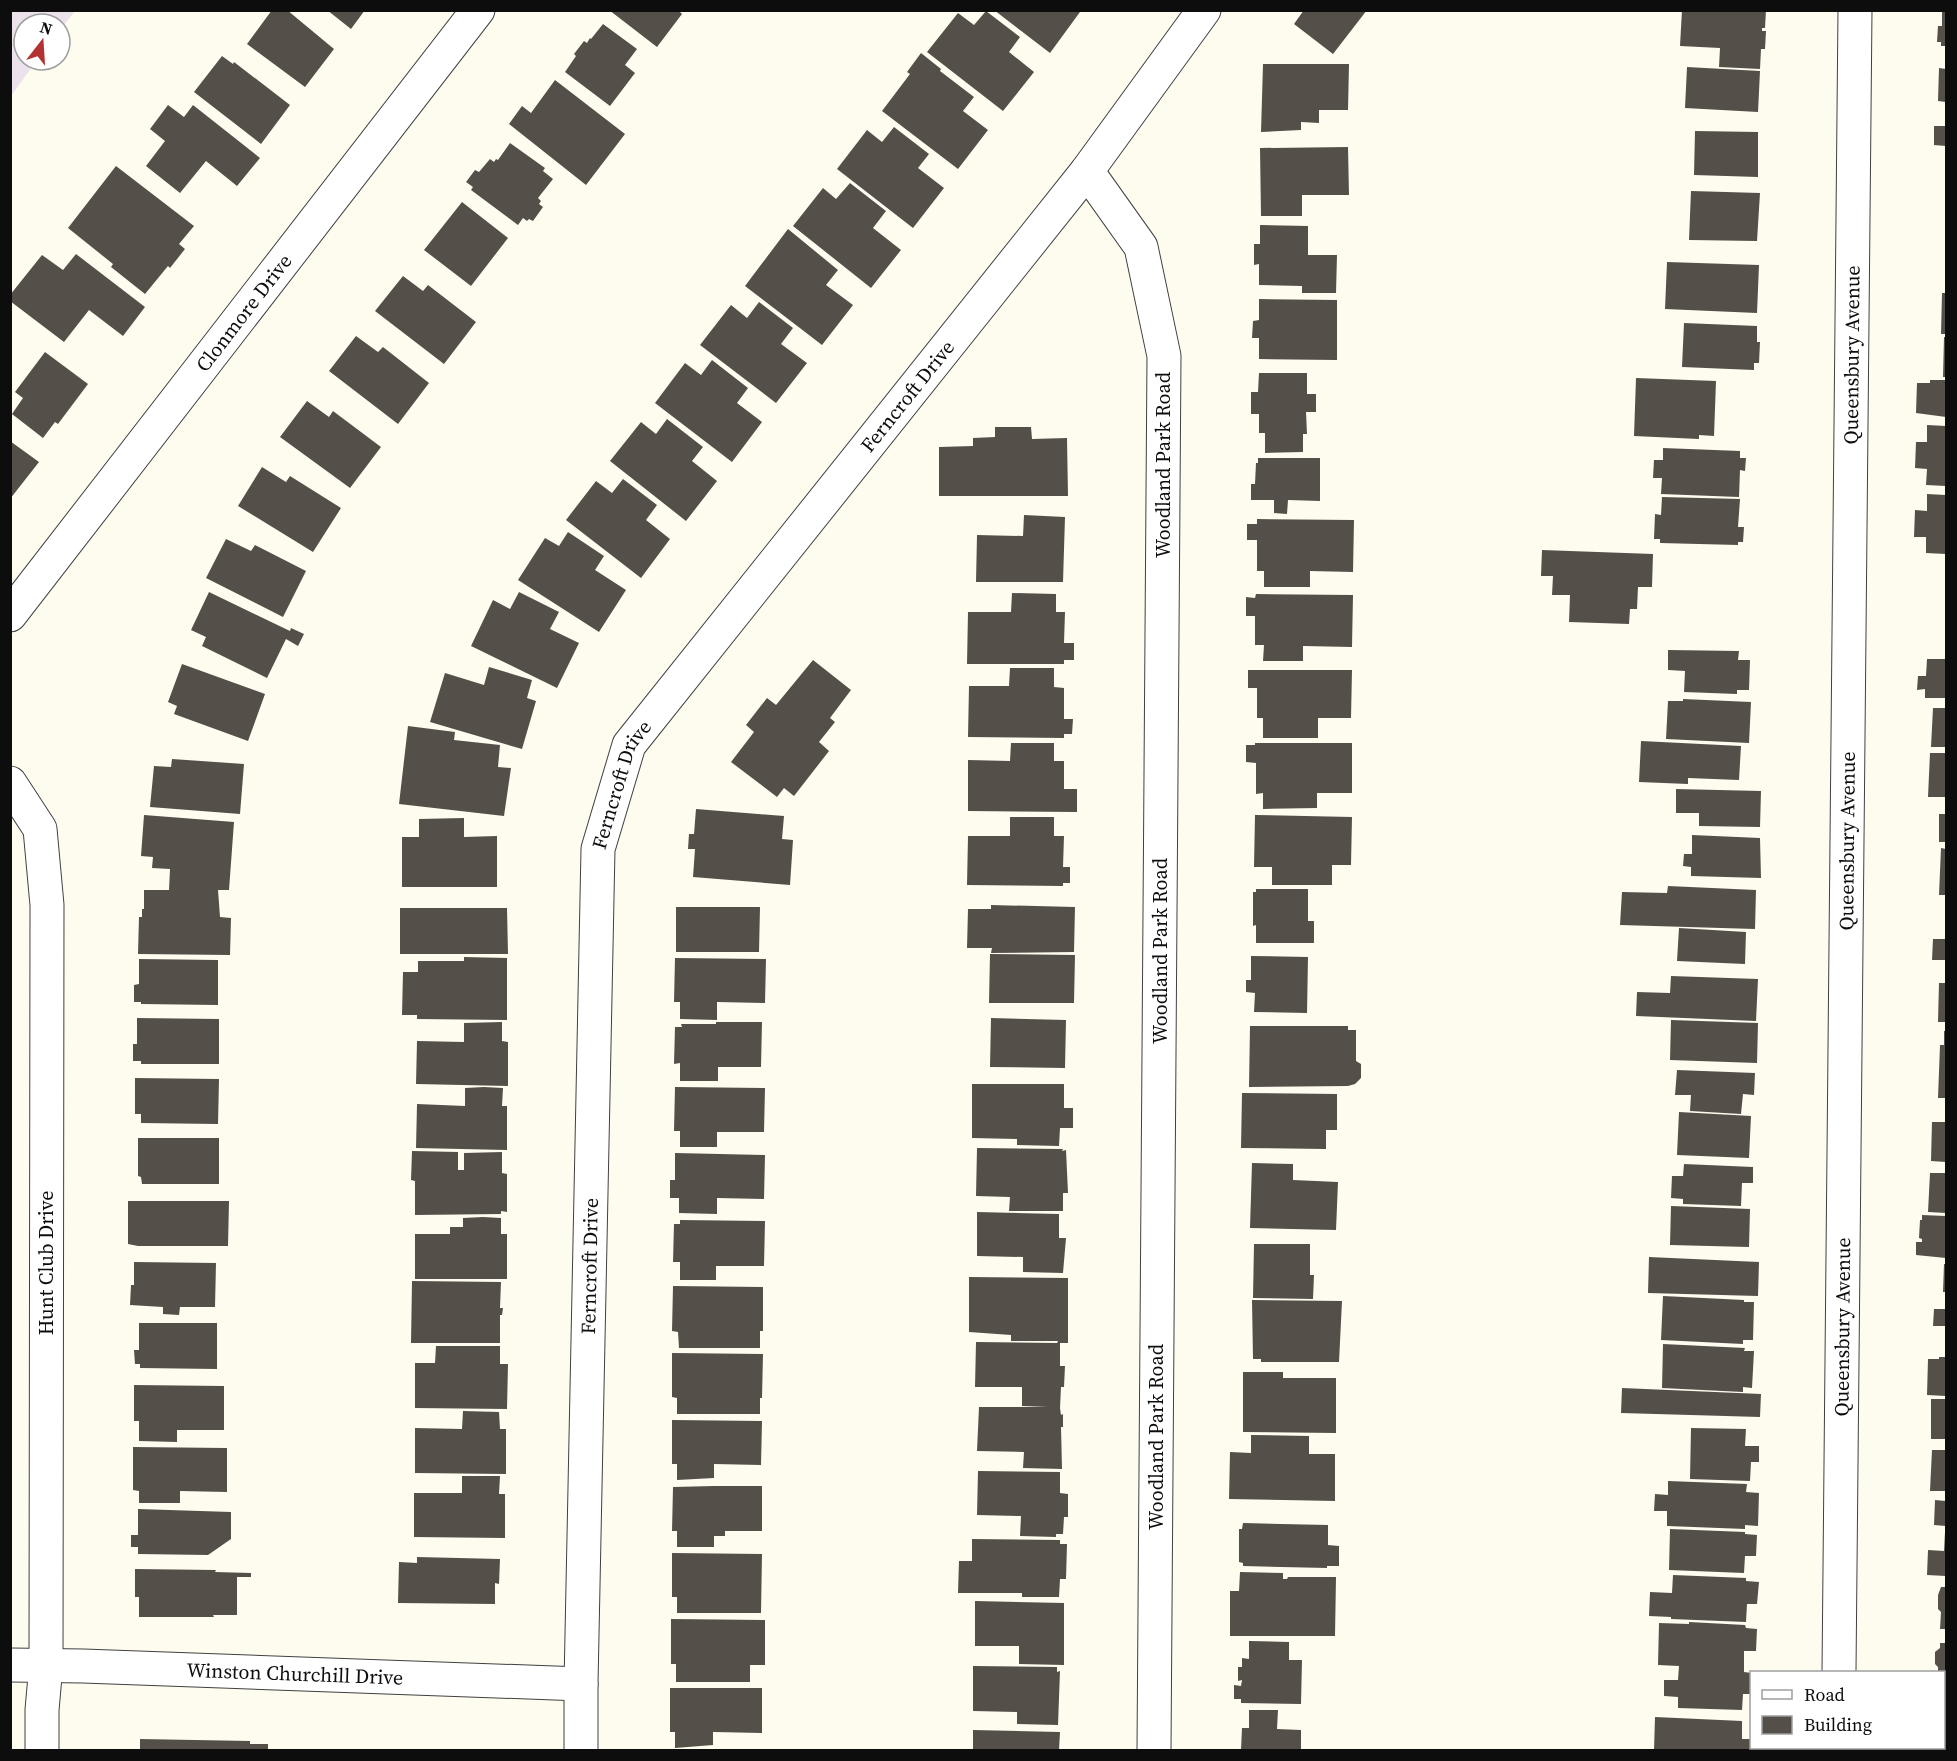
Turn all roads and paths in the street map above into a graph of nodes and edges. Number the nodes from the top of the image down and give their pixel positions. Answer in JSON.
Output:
{"nodes":[{"id":1,"x":478,"y":10,"type":"edge"},
{"id":2,"x":1204,"y":10,"type":"edge"},
{"id":3,"x":1855,"y":10,"type":"edge"},
{"id":4,"x":1087,"y":171,"type":"junction"},
{"id":5,"x":10,"y":615,"type":"edge"},
{"id":6,"x":10,"y":783,"type":"edge"},
{"id":7,"x":10,"y":1665,"type":"edge"},
{"id":8,"x":46,"y":1665,"type":"junction"},
{"id":9,"x":1839,"y":1671,"type":"edge"},
{"id":10,"x":581,"y":1683,"type":"junction"},
{"id":11,"x":42,"y":1750,"type":"edge"},
{"id":12,"x":581,"y":1750,"type":"edge"},
{"id":13,"x":1154,"y":1750,"type":"edge"}],
"edges":[{"from":1,"to":5,"type":"street","name":"Clonmore Drive"},
{"from":2,"to":4,"type":"street","name":"Ferncroft Drive"},
{"from":3,"to":9,"type":"street","name":"Queensbury Avenue"},
{"from":4,"to":10,"type":"street","name":"Ferncroft Drive"},
{"from":4,"to":13,"type":"street","name":"Woodland Park Road"},
{"from":6,"to":8,"type":"street","name":"Hunt Club Drive"},
{"from":7,"to":8,"type":"street","name":"Winston Churchill Drive"},
{"from":8,"to":10,"type":"street","name":"Winston Churchill Drive"},
{"from":8,"to":11,"type":"street","name":"Hunt Club Drive"},
{"from":10,"to":12,"type":"street","name":"Ferncroft Drive"}]}
